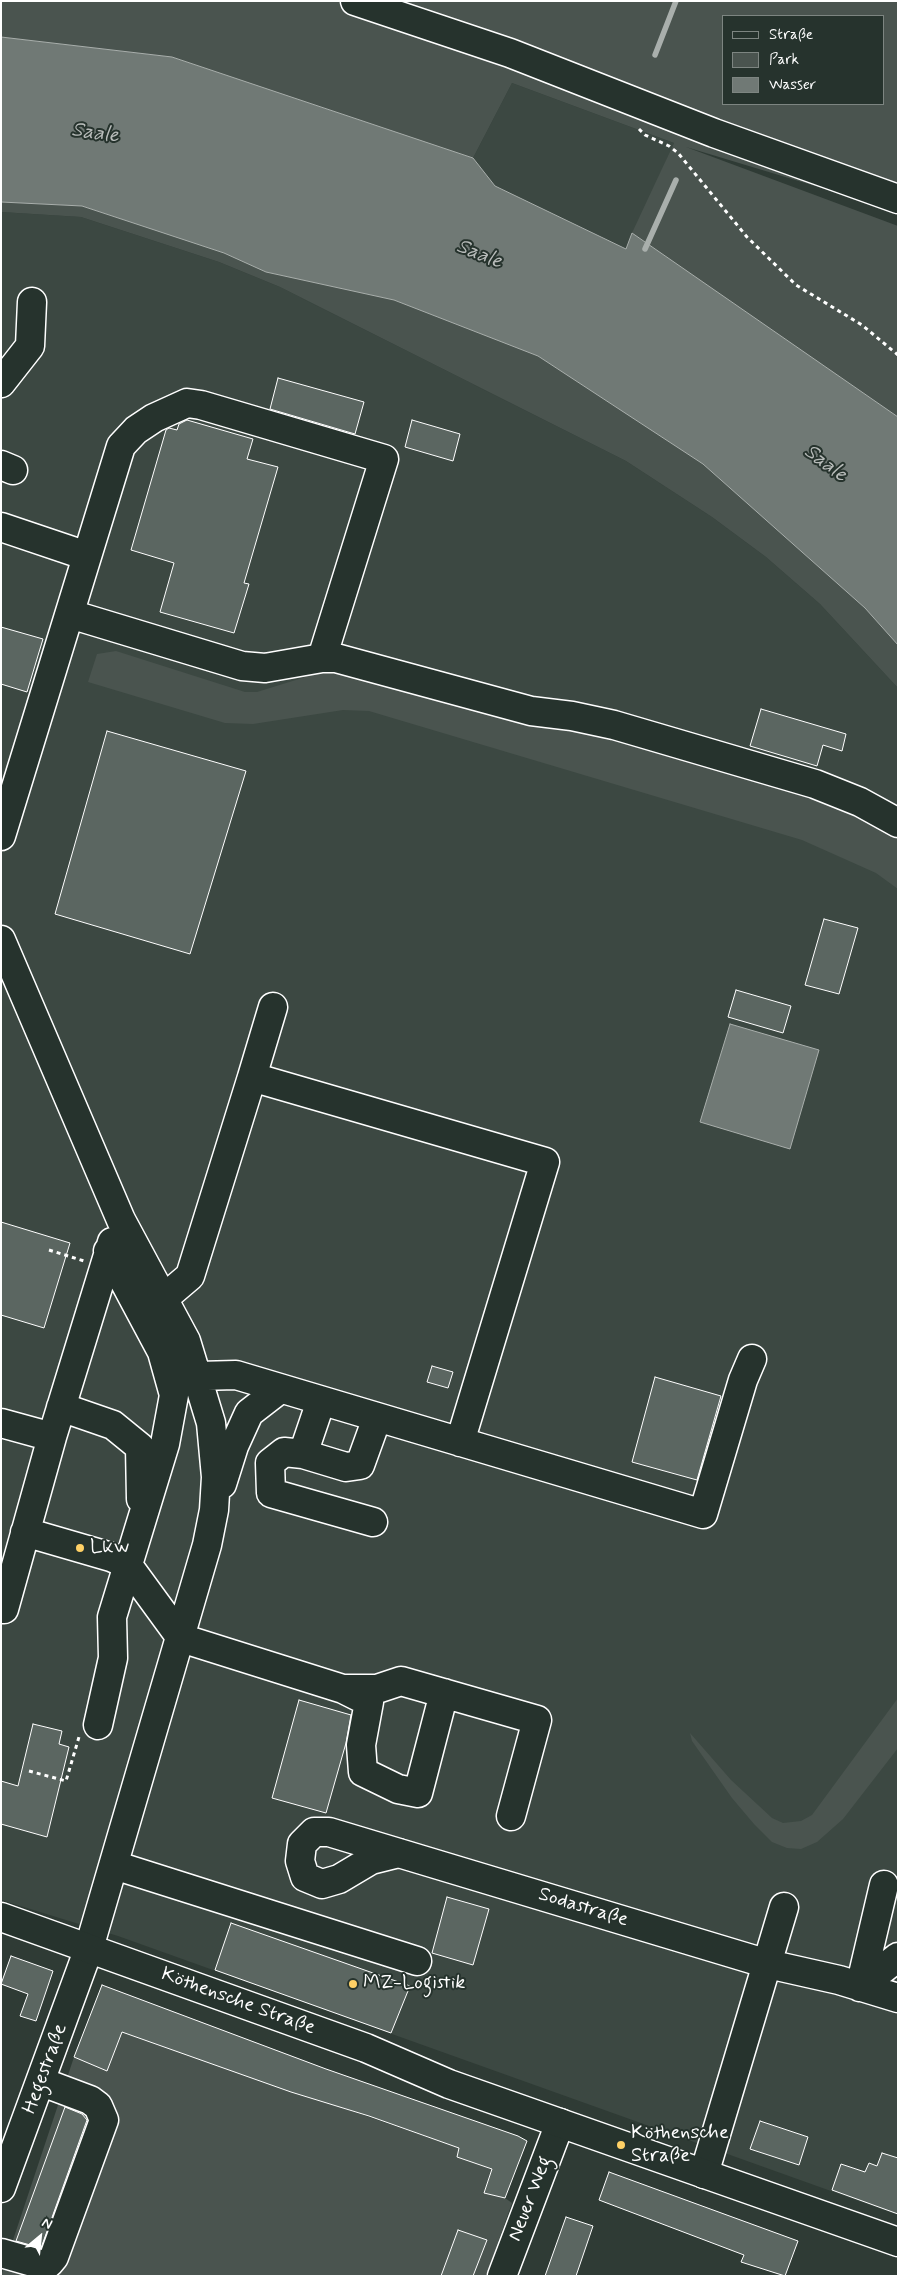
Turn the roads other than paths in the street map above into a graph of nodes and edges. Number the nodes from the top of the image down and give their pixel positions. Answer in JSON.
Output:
{"nodes":[{"id":1,"x":356,"y":1,"type":"edge"},
{"id":2,"x":898,"y":199,"type":"edge"},
{"id":3,"x":32,"y":302,"type":"dead end"},
{"id":4,"x":1,"y":383,"type":"edge"},
{"id":5,"x":1,"y":527,"type":"edge"},
{"id":6,"x":87,"y":556,"type":"junction"},
{"id":7,"x":70,"y":614,"type":"junction"},
{"id":8,"x":322,"y":658,"type":"junction"},
{"id":9,"x":898,"y":823,"type":"edge"},
{"id":10,"x":1,"y":836,"type":"edge"},
{"id":11,"x":1,"y":940,"type":"edge"},
{"id":12,"x":273,"y":1007,"type":"dead end"},
{"id":13,"x":252,"y":1077,"type":"junction"},
{"id":14,"x":121,"y":1220,"type":"junction"},
{"id":15,"x":106,"y":1259,"type":"junction"},
{"id":16,"x":163,"y":1299,"type":"junction"},
{"id":17,"x":752,"y":1359,"type":"dead end"},
{"id":18,"x":198,"y":1376,"type":"junction"},
{"id":19,"x":280,"y":1389,"type":"junction"},
{"id":20,"x":321,"y":1401,"type":"junction"},
{"id":21,"x":61,"y":1407,"type":"junction"},
{"id":22,"x":377,"y":1418,"type":"junction"},
{"id":23,"x":1,"y":1423,"type":"edge"},
{"id":24,"x":52,"y":1438,"type":"junction"},
{"id":25,"x":460,"y":1442,"type":"junction"},
{"id":26,"x":303,"y":1454,"type":"junction"},
{"id":27,"x":214,"y":1510,"type":"junction"},
{"id":28,"x":373,"y":1522,"type":"dead end"},
{"id":29,"x":142,"y":1523,"type":"junction"},
{"id":30,"x":25,"y":1532,"type":"junction"},
{"id":31,"x":127,"y":1564,"type":"junction"},
{"id":32,"x":4,"y":1610,"type":"dead end"},
{"id":33,"x":181,"y":1638,"type":"junction"},
{"id":34,"x":343,"y":1689,"type":"junction"},
{"id":35,"x":444,"y":1693,"type":"junction"},
{"id":36,"x":89,"y":1728,"type":"road end"},
{"id":37,"x":511,"y":1816,"type":"dead end"},
{"id":38,"x":399,"y":1853,"type":"dead end"},
{"id":39,"x":114,"y":1865,"type":"junction"},
{"id":40,"x":884,"y":1884,"type":"dead end"},
{"id":41,"x":784,"y":1907,"type":"dead end"},
{"id":42,"x":1,"y":1917,"type":"edge"},
{"id":43,"x":89,"y":1948,"type":"junction"},
{"id":44,"x":898,"y":1957,"type":"edge"},
{"id":45,"x":417,"y":1961,"type":"dead end"},
{"id":46,"x":768,"y":1964,"type":"junction"},
{"id":47,"x":860,"y":1987,"type":"junction"},
{"id":48,"x":898,"y":1998,"type":"edge"},
{"id":49,"x":42,"y":2082,"type":"junction"},
{"id":50,"x":560,"y":2123,"type":"junction"},
{"id":51,"x":704,"y":2174,"type":"junction"},
{"id":52,"x":1,"y":2188,"type":"edge"},
{"id":53,"x":898,"y":2242,"type":"edge"},
{"id":54,"x":1,"y":2253,"type":"edge"},
{"id":55,"x":502,"y":2276,"type":"edge"}],
"edges":[{"from":1,"to":2,"type":"street"},
{"from":3,"to":4,"type":"street"},
{"from":5,"to":6,"type":"street"},
{"from":6,"to":7,"type":"street"},
{"from":6,"to":8,"type":"street"},
{"from":7,"to":8,"type":"street"},
{"from":7,"to":10,"type":"street"},
{"from":8,"to":9,"type":"street"},
{"from":11,"to":14,"type":"street"},
{"from":12,"to":13,"type":"street"},
{"from":13,"to":16,"type":"street"},
{"from":13,"to":25,"type":"street"},
{"from":14,"to":15,"type":"street"},
{"from":14,"to":16,"type":"street"},
{"from":15,"to":21,"type":"street"},
{"from":15,"to":29,"type":"street"},
{"from":16,"to":18,"type":"street"},
{"from":17,"to":25,"type":"street"},
{"from":18,"to":19,"type":"street"},
{"from":18,"to":27,"type":"street"},
{"from":19,"to":20,"type":"street"},
{"from":19,"to":27,"type":"street"},
{"from":20,"to":22,"type":"street"},
{"from":20,"to":26,"type":"street"},
{"from":21,"to":24,"type":"street"},
{"from":21,"to":29,"type":"street"},
{"from":22,"to":25,"type":"street"},
{"from":22,"to":26,"type":"street"},
{"from":23,"to":24,"type":"street"},
{"from":24,"to":30,"type":"street"},
{"from":26,"to":28,"type":"street"},
{"from":27,"to":33,"type":"street","name":"Hegestraße"},
{"from":29,"to":31,"type":"street"},
{"from":30,"to":31,"type":"street"},
{"from":30,"to":32,"type":"street"},
{"from":31,"to":33,"type":"street"},
{"from":31,"to":36,"type":"street"},
{"from":33,"to":34,"type":"street"},
{"from":33,"to":39,"type":"street","name":"Hegestraße"},
{"from":34,"to":35,"type":"street"},
{"from":34,"to":35,"type":"street"},
{"from":35,"to":37,"type":"street"},
{"from":38,"to":46,"type":"street","name":"Sodastraße"},
{"from":39,"to":43,"type":"street","name":"Hegestraße"},
{"from":39,"to":45,"type":"street"},
{"from":40,"to":47,"type":"street"},
{"from":41,"to":46,"type":"street"},
{"from":42,"to":43,"type":"street","name":"Köthensche Straße"},
{"from":43,"to":49,"type":"street","name":"Hegestraße"},
{"from":43,"to":50,"type":"street","name":"Köthensche Straße"},
{"from":44,"to":47,"type":"street"},
{"from":46,"to":47,"type":"street","name":"Sodastraße"},
{"from":46,"to":51,"type":"street"},
{"from":47,"to":48,"type":"street","name":"Sodastraße"},
{"from":49,"to":52,"type":"street","name":"Hegestraße"},
{"from":49,"to":54,"type":"street"},
{"from":50,"to":51,"type":"street","name":"Köthensche Straße"},
{"from":50,"to":55,"type":"street","name":"Neuer Weg"},
{"from":51,"to":53,"type":"street","name":"Köthensche Straße"}]}
